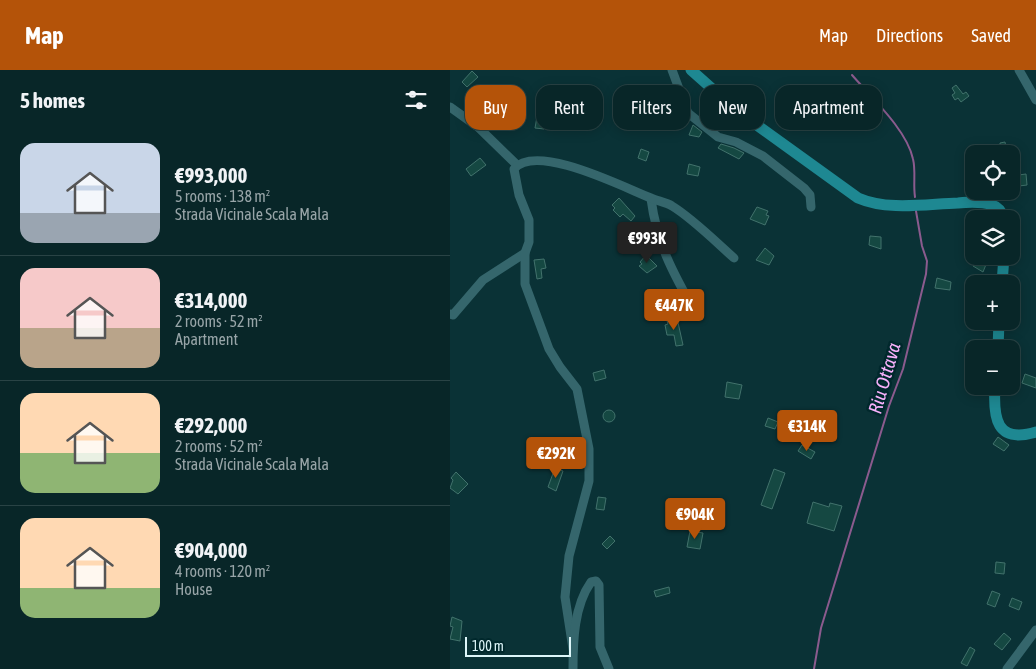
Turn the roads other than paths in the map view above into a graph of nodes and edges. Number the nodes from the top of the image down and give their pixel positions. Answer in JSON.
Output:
{"nodes":[{"id":1,"x":672,"y":70,"type":"edge"},
{"id":2,"x":691,"y":70,"type":"edge"},
{"id":3,"x":1019,"y":70,"type":"edge"},
{"id":4,"x":1036,"y":100,"type":"edge"},
{"id":5,"x":450,"y":107,"type":"edge"},
{"id":6,"x":517,"y":165,"type":"junction"},
{"id":7,"x":651,"y":199,"type":"junction"},
{"id":8,"x":811,"y":207,"type":"dead end"},
{"id":9,"x":999,"y":210,"type":"edge"},
{"id":10,"x":525,"y":253,"type":"junction"},
{"id":11,"x":734,"y":258,"type":"dead end"},
{"id":12,"x":695,"y":312,"type":"dead end"},
{"id":13,"x":450,"y":314,"type":"edge"},
{"id":14,"x":995,"y":395,"type":"edge"},
{"id":15,"x":1036,"y":432,"type":"edge"},
{"id":16,"x":1036,"y":630,"type":"edge"},
{"id":17,"x":573,"y":648,"type":"junction"},
{"id":18,"x":573,"y":669,"type":"edge"},
{"id":19,"x":610,"y":669,"type":"edge"},
{"id":20,"x":1007,"y":669,"type":"edge"}],
"edges":[{"from":1,"to":8,"type":"street"},
{"from":2,"to":9,"type":"main road"},
{"from":3,"to":4,"type":"street"},
{"from":5,"to":6,"type":"street"},
{"from":6,"to":7,"type":"street"},
{"from":6,"to":10,"type":"street"},
{"from":7,"to":11,"type":"street"},
{"from":7,"to":12,"type":"street"},
{"from":10,"to":13,"type":"street"},
{"from":10,"to":17,"type":"street"},
{"from":14,"to":15,"type":"main road"},
{"from":16,"to":20,"type":"street"},
{"from":17,"to":18,"type":"street"},
{"from":17,"to":19,"type":"street"}]}
